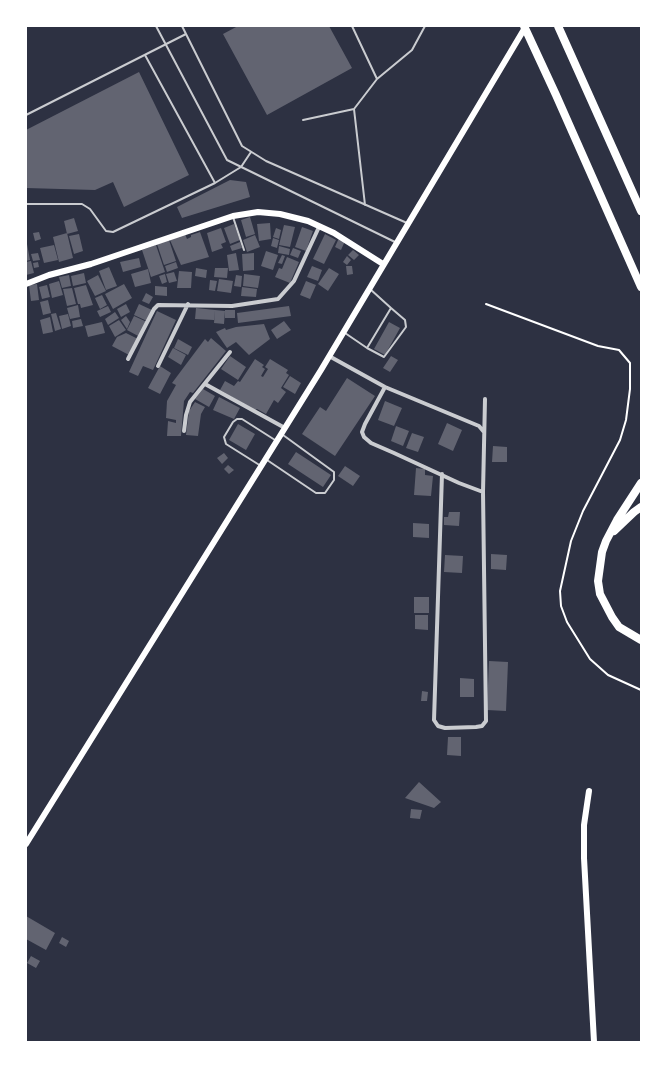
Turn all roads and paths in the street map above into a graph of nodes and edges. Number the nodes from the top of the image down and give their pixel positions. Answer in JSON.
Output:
{"nodes":[{"id":1,"x":156,"y":26,"type":"edge"},
{"id":2,"x":182,"y":26,"type":"edge"},
{"id":3,"x":352,"y":26,"type":"edge"},
{"id":4,"x":425,"y":26,"type":"edge"},
{"id":5,"x":525,"y":26,"type":"edge"},
{"id":6,"x":558,"y":26,"type":"edge"},
{"id":7,"x":186,"y":34,"type":"junction"},
{"id":8,"x":164,"y":44,"type":"junction"},
{"id":9,"x":145,"y":55,"type":"junction"},
{"id":10,"x":377,"y":79,"type":"junction"},
{"id":11,"x":354,"y":109,"type":"junction"},
{"id":12,"x":26,"y":115,"type":"edge"},
{"id":13,"x":303,"y":120,"type":"dead end"},
{"id":14,"x":251,"y":152,"type":"junction"},
{"id":15,"x":241,"y":167,"type":"junction"},
{"id":16,"x":215,"y":183,"type":"junction"},
{"id":17,"x":26,"y":204,"type":"edge"},
{"id":18,"x":364,"y":205,"type":"junction"},
{"id":19,"x":641,"y":211,"type":"edge"},
{"id":20,"x":233,"y":216,"type":"junction"},
{"id":21,"x":409,"y":225,"type":"junction"},
{"id":22,"x":319,"y":227,"type":"junction"},
{"id":23,"x":396,"y":243,"type":"junction"},
{"id":24,"x":244,"y":250,"type":"dead end"},
{"id":25,"x":383,"y":264,"type":"junction"},
{"id":26,"x":26,"y":284,"type":"edge"},
{"id":27,"x":641,"y":287,"type":"edge"},
{"id":28,"x":370,"y":289,"type":"junction"},
{"id":29,"x":188,"y":304,"type":"junction"},
{"id":30,"x":486,"y":304,"type":"dead end"},
{"id":31,"x":391,"y":308,"type":"junction"},
{"id":32,"x":344,"y":333,"type":"junction"},
{"id":33,"x":368,"y":348,"type":"junction"},
{"id":34,"x":230,"y":352,"type":"dead end"},
{"id":35,"x":329,"y":356,"type":"junction"},
{"id":36,"x":128,"y":359,"type":"dead end"},
{"id":37,"x":158,"y":366,"type":"dead end"},
{"id":38,"x":205,"y":384,"type":"junction"},
{"id":39,"x":385,"y":387,"type":"junction"},
{"id":40,"x":485,"y":399,"type":"dead end"},
{"id":41,"x":285,"y":428,"type":"junction"},
{"id":42,"x":184,"y":431,"type":"dead end"},
{"id":43,"x":484,"y":432,"type":"junction"},
{"id":44,"x":281,"y":434,"type":"junction"},
{"id":45,"x":277,"y":441,"type":"junction"},
{"id":46,"x":266,"y":460,"type":"junction"},
{"id":47,"x":262,"y":467,"type":"junction"},
{"id":48,"x":442,"y":474,"type":"junction"},
{"id":49,"x":641,"y":482,"type":"edge"},
{"id":50,"x":483,"y":492,"type":"junction"},
{"id":51,"x":641,"y":508,"type":"edge"},
{"id":52,"x":606,"y":541,"type":"junction"},
{"id":53,"x":641,"y":640,"type":"edge"},
{"id":54,"x":641,"y":690,"type":"edge"},
{"id":55,"x":589,"y":791,"type":"dead end"},
{"id":56,"x":26,"y":844,"type":"edge"},
{"id":57,"x":594,"y":1042,"type":"edge"}],
"edges":[{"from":1,"to":8,"type":"lane"},
{"from":2,"to":7,"type":"lane"},
{"from":3,"to":10,"type":"lane"},
{"from":4,"to":10,"type":"lane"},
{"from":5,"to":21,"type":"main road"},
{"from":5,"to":27,"type":"highway"},
{"from":6,"to":19,"type":"highway"},
{"from":7,"to":8,"type":"lane"},
{"from":7,"to":14,"type":"lane"},
{"from":8,"to":9,"type":"lane"},
{"from":8,"to":15,"type":"lane"},
{"from":9,"to":12,"type":"lane"},
{"from":9,"to":16,"type":"lane"},
{"from":10,"to":11,"type":"lane"},
{"from":11,"to":13,"type":"lane"},
{"from":11,"to":18,"type":"lane"},
{"from":14,"to":15,"type":"lane"},
{"from":14,"to":18,"type":"lane"},
{"from":15,"to":16,"type":"lane"},
{"from":15,"to":23,"type":"lane"},
{"from":16,"to":17,"type":"lane"},
{"from":18,"to":21,"type":"lane"},
{"from":20,"to":22,"type":"main road"},
{"from":20,"to":24,"type":"lane"},
{"from":20,"to":26,"type":"main road"},
{"from":21,"to":23,"type":"main road"},
{"from":22,"to":25,"type":"main road"},
{"from":22,"to":29,"type":"street"},
{"from":23,"to":25,"type":"main road"},
{"from":25,"to":28,"type":"main road"},
{"from":28,"to":31,"type":"lane"},
{"from":28,"to":32,"type":"main road"},
{"from":29,"to":36,"type":"street"},
{"from":29,"to":37,"type":"street"},
{"from":30,"to":54,"type":"path"},
{"from":31,"to":33,"type":"lane"},
{"from":31,"to":33,"type":"lane"},
{"from":32,"to":33,"type":"lane"},
{"from":32,"to":35,"type":"main road"},
{"from":34,"to":38,"type":"street"},
{"from":35,"to":39,"type":"street"},
{"from":35,"to":41,"type":"main road"},
{"from":38,"to":41,"type":"street"},
{"from":38,"to":42,"type":"street"},
{"from":39,"to":43,"type":"street"},
{"from":39,"to":48,"type":"street"},
{"from":40,"to":43,"type":"street"},
{"from":41,"to":44,"type":"main road"},
{"from":43,"to":50,"type":"street"},
{"from":44,"to":45,"type":"main road"},
{"from":44,"to":46,"type":"lane"},
{"from":45,"to":46,"type":"main road"},
{"from":45,"to":47,"type":"lane"},
{"from":46,"to":47,"type":"main road"},
{"from":47,"to":56,"type":"main road"},
{"from":48,"to":50,"type":"street"},
{"from":48,"to":50,"type":"street"},
{"from":49,"to":52,"type":"highway"},
{"from":51,"to":52,"type":"highway"},
{"from":52,"to":53,"type":"highway"},
{"from":55,"to":57,"type":"main road"}]}
